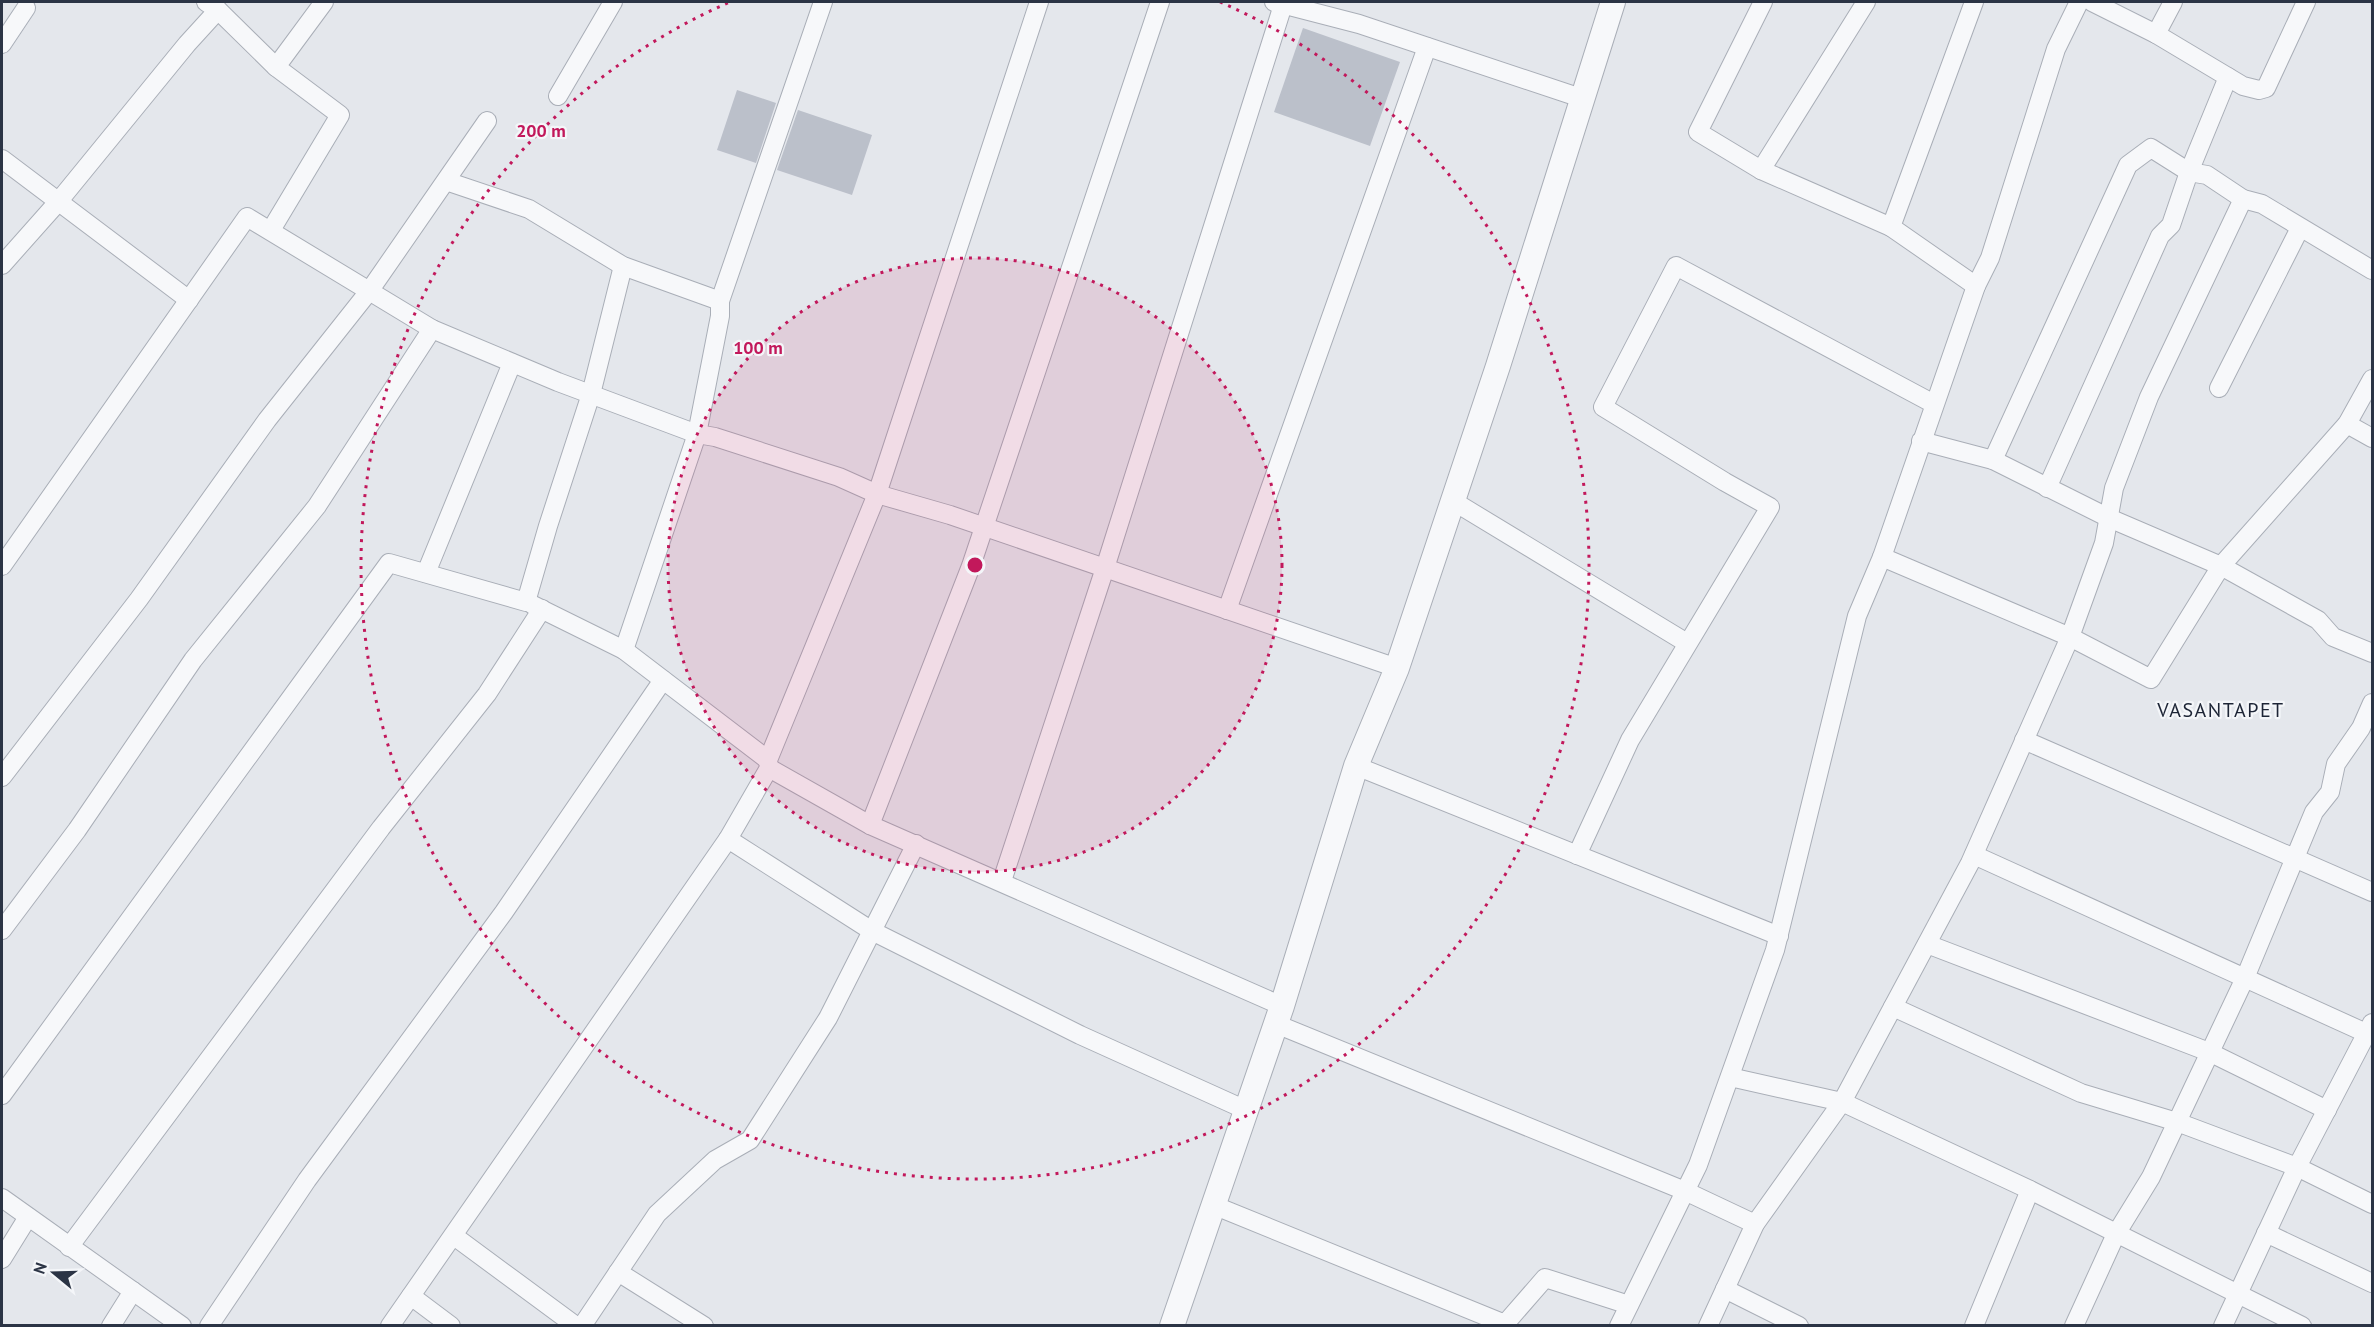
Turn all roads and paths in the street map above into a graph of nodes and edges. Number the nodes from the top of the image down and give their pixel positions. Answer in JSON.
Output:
{"nodes":[{"id":1,"x":324,"y":2,"type":"edge"},
{"id":2,"x":614,"y":2,"type":"edge"},
{"id":3,"x":823,"y":2,"type":"edge"},
{"id":4,"x":1039,"y":2,"type":"edge"},
{"id":5,"x":1160,"y":2,"type":"edge"},
{"id":6,"x":1613,"y":2,"type":"edge"},
{"id":7,"x":1763,"y":2,"type":"edge"},
{"id":8,"x":1866,"y":2,"type":"edge"},
{"id":9,"x":1974,"y":2,"type":"edge"},
{"id":10,"x":2079,"y":2,"type":"edge"},
{"id":11,"x":2092,"y":2,"type":"edge"},
{"id":12,"x":2173,"y":2,"type":"edge"},
{"id":13,"x":2306,"y":2,"type":"edge"},
{"id":14,"x":1286,"y":4,"type":"edge"},
{"id":15,"x":212,"y":6,"type":"edge"},
{"id":16,"x":26,"y":8,"type":"dead end"},
{"id":17,"x":2156,"y":34,"type":"junction"},
{"id":18,"x":2,"y":44,"type":"edge"},
{"id":19,"x":1427,"y":47,"type":"junction"},
{"id":20,"x":276,"y":67,"type":"junction"},
{"id":21,"x":2228,"y":77,"type":"junction"},
{"id":22,"x":558,"y":96,"type":"dead end"},
{"id":23,"x":1584,"y":99,"type":"junction"},
{"id":24,"x":487,"y":122,"type":"dead end"},
{"id":25,"x":2,"y":159,"type":"edge"},
{"id":26,"x":1761,"y":170,"type":"junction"},
{"id":27,"x":2189,"y":172,"type":"junction"},
{"id":28,"x":446,"y":181,"type":"junction"},
{"id":29,"x":2243,"y":199,"type":"junction"},
{"id":30,"x":58,"y":202,"type":"junction"},
{"id":31,"x":1891,"y":227,"type":"junction"},
{"id":32,"x":2301,"y":228,"type":"junction"},
{"id":33,"x":271,"y":230,"type":"junction"},
{"id":34,"x":2,"y":265,"type":"edge"},
{"id":35,"x":623,"y":266,"type":"junction"},
{"id":36,"x":2373,"y":270,"type":"edge"},
{"id":37,"x":1976,"y":286,"type":"junction"},
{"id":38,"x":370,"y":290,"type":"junction"},
{"id":39,"x":189,"y":300,"type":"junction"},
{"id":40,"x":720,"y":301,"type":"junction"},
{"id":41,"x":432,"y":328,"type":"junction"},
{"id":42,"x":512,"y":363,"type":"junction"},
{"id":43,"x":2373,"y":379,"type":"edge"},
{"id":44,"x":2219,"y":388,"type":"dead end"},
{"id":45,"x":591,"y":394,"type":"junction"},
{"id":46,"x":1934,"y":404,"type":"junction"},
{"id":47,"x":2347,"y":424,"type":"junction"},
{"id":48,"x":697,"y":434,"type":"junction"},
{"id":49,"x":2373,"y":438,"type":"edge"},
{"id":50,"x":1921,"y":441,"type":"junction"},
{"id":51,"x":1993,"y":460,"type":"junction"},
{"id":52,"x":2047,"y":488,"type":"junction"},
{"id":53,"x":877,"y":494,"type":"junction"},
{"id":54,"x":1453,"y":501,"type":"junction"},
{"id":55,"x":2109,"y":518,"type":"junction"},
{"id":56,"x":984,"y":526,"type":"junction"},
{"id":57,"x":1882,"y":557,"type":"junction"},
{"id":58,"x":2,"y":566,"type":"edge"},
{"id":59,"x":2221,"y":566,"type":"junction"},
{"id":60,"x":1105,"y":568,"type":"junction"},
{"id":61,"x":426,"y":573,"type":"junction"},
{"id":62,"x":534,"y":605,"type":"junction"},
{"id":63,"x":1227,"y":610,"type":"junction"},
{"id":64,"x":2070,"y":637,"type":"junction"},
{"id":65,"x":1687,"y":643,"type":"junction"},
{"id":66,"x":624,"y":650,"type":"junction"},
{"id":67,"x":2373,"y":654,"type":"edge"},
{"id":68,"x":1397,"y":668,"type":"junction"},
{"id":69,"x":663,"y":680,"type":"junction"},
{"id":70,"x":2373,"y":703,"type":"edge"},
{"id":71,"x":2367,"y":730,"type":"edge"},
{"id":72,"x":2025,"y":740,"type":"junction"},
{"id":73,"x":768,"y":764,"type":"junction"},
{"id":74,"x":1356,"y":766,"type":"junction"},
{"id":75,"x":2,"y":777,"type":"edge"},
{"id":76,"x":870,"y":825,"type":"junction"},
{"id":77,"x":728,"y":839,"type":"junction"},
{"id":78,"x":916,"y":844,"type":"junction"},
{"id":79,"x":1577,"y":855,"type":"junction"},
{"id":80,"x":1974,"y":855,"type":"junction"},
{"id":81,"x":2294,"y":858,"type":"junction"},
{"id":82,"x":1002,"y":881,"type":"junction"},
{"id":83,"x":2373,"y":892,"type":"edge"},
{"id":84,"x":2,"y":930,"type":"edge"},
{"id":85,"x":872,"y":931,"type":"junction"},
{"id":86,"x":1779,"y":936,"type":"junction"},
{"id":87,"x":1927,"y":944,"type":"junction"},
{"id":88,"x":2245,"y":978,"type":"junction"},
{"id":89,"x":1893,"y":1007,"type":"junction"},
{"id":90,"x":1279,"y":1015,"type":"junction"},
{"id":91,"x":2368,"y":1038,"type":"edge"},
{"id":92,"x":2209,"y":1052,"type":"junction"},
{"id":93,"x":1730,"y":1077,"type":"junction"},
{"id":94,"x":2,"y":1095,"type":"edge"},
{"id":95,"x":1842,"y":1102,"type":"junction"},
{"id":96,"x":1246,"y":1110,"type":"junction"},
{"id":97,"x":2327,"y":1110,"type":"junction"},
{"id":98,"x":2177,"y":1122,"type":"junction"},
{"id":99,"x":2297,"y":1167,"type":"junction"},
{"id":100,"x":2030,"y":1190,"type":"junction"},
{"id":101,"x":1685,"y":1191,"type":"junction"},
{"id":102,"x":2,"y":1198,"type":"edge"},
{"id":103,"x":2373,"y":1204,"type":"edge"},
{"id":104,"x":1213,"y":1205,"type":"junction"},
{"id":105,"x":28,"y":1218,"type":"junction"},
{"id":106,"x":1755,"y":1224,"type":"junction"},
{"id":107,"x":2266,"y":1233,"type":"junction"},
{"id":108,"x":2116,"y":1234,"type":"junction"},
{"id":109,"x":454,"y":1236,"type":"junction"},
{"id":110,"x":69,"y":1247,"type":"junction"},
{"id":111,"x":2,"y":1259,"type":"edge"},
{"id":112,"x":618,"y":1272,"type":"junction"},
{"id":113,"x":2373,"y":1284,"type":"edge"},
{"id":114,"x":1725,"y":1289,"type":"junction"},
{"id":115,"x":133,"y":1291,"type":"junction"},
{"id":116,"x":2237,"y":1295,"type":"junction"},
{"id":117,"x":411,"y":1296,"type":"junction"},
{"id":118,"x":1629,"y":1305,"type":"junction"},
{"id":119,"x":111,"y":1326,"type":"edge"},
{"id":120,"x":182,"y":1326,"type":"edge"},
{"id":121,"x":209,"y":1326,"type":"edge"},
{"id":122,"x":390,"y":1326,"type":"edge"},
{"id":123,"x":451,"y":1326,"type":"edge"},
{"id":124,"x":576,"y":1326,"type":"edge"},
{"id":125,"x":582,"y":1326,"type":"edge"},
{"id":126,"x":704,"y":1326,"type":"edge"},
{"id":127,"x":1173,"y":1326,"type":"edge"},
{"id":128,"x":1619,"y":1326,"type":"edge"},
{"id":129,"x":1708,"y":1326,"type":"edge"},
{"id":130,"x":1799,"y":1326,"type":"edge"},
{"id":131,"x":1974,"y":1326,"type":"edge"},
{"id":132,"x":2074,"y":1326,"type":"edge"},
{"id":133,"x":2223,"y":1326,"type":"edge"},
{"id":134,"x":2302,"y":1326,"type":"edge"}],
"edges":[{"from":1,"to":20,"type":"street"},
{"from":2,"to":22,"type":"street"},
{"from":3,"to":40,"type":"street"},
{"from":4,"to":53,"type":"street"},
{"from":5,"to":56,"type":"street"},
{"from":6,"to":23,"type":"street"},
{"from":7,"to":26,"type":"street"},
{"from":8,"to":26,"type":"street"},
{"from":9,"to":31,"type":"street"},
{"from":10,"to":37,"type":"street"},
{"from":11,"to":17,"type":"street"},
{"from":12,"to":17,"type":"street"},
{"from":13,"to":21,"type":"street"},
{"from":14,"to":19,"type":"street"},
{"from":14,"to":60,"type":"street"},
{"from":15,"to":20,"type":"street"},
{"from":15,"to":30,"type":"street"},
{"from":16,"to":18,"type":"street"},
{"from":17,"to":21,"type":"street"},
{"from":19,"to":23,"type":"street"},
{"from":19,"to":63,"type":"street"},
{"from":20,"to":33,"type":"street"},
{"from":21,"to":27,"type":"street"},
{"from":23,"to":54,"type":"street"},
{"from":24,"to":28,"type":"street"},
{"from":25,"to":30,"type":"street"},
{"from":26,"to":31,"type":"street"},
{"from":27,"to":29,"type":"street"},
{"from":27,"to":51,"type":"street"},
{"from":27,"to":52,"type":"street"},
{"from":28,"to":35,"type":"street"},
{"from":28,"to":38,"type":"street"},
{"from":29,"to":32,"type":"street"},
{"from":29,"to":55,"type":"street"},
{"from":30,"to":34,"type":"street"},
{"from":30,"to":39,"type":"street"},
{"from":31,"to":37,"type":"street"},
{"from":32,"to":36,"type":"street"},
{"from":32,"to":44,"type":"street"},
{"from":33,"to":38,"type":"street"},
{"from":33,"to":39,"type":"street"},
{"from":35,"to":40,"type":"street"},
{"from":35,"to":45,"type":"street"},
{"from":37,"to":46,"type":"street"},
{"from":38,"to":41,"type":"street"},
{"from":38,"to":75,"type":"street"},
{"from":39,"to":58,"type":"street"},
{"from":40,"to":48,"type":"street"},
{"from":41,"to":42,"type":"street"},
{"from":41,"to":84,"type":"street"},
{"from":42,"to":45,"type":"street"},
{"from":42,"to":61,"type":"street"},
{"from":43,"to":47,"type":"street"},
{"from":45,"to":48,"type":"street"},
{"from":45,"to":62,"type":"street"},
{"from":46,"to":50,"type":"street"},
{"from":46,"to":65,"type":"street"},
{"from":47,"to":49,"type":"street"},
{"from":47,"to":59,"type":"street"},
{"from":48,"to":53,"type":"street"},
{"from":48,"to":66,"type":"street"},
{"from":50,"to":51,"type":"street"},
{"from":50,"to":57,"type":"street"},
{"from":51,"to":52,"type":"street"},
{"from":52,"to":55,"type":"street"},
{"from":53,"to":56,"type":"street"},
{"from":53,"to":73,"type":"street"},
{"from":54,"to":65,"type":"street"},
{"from":54,"to":68,"type":"street"},
{"from":55,"to":59,"type":"street"},
{"from":55,"to":64,"type":"street"},
{"from":56,"to":60,"type":"street"},
{"from":56,"to":76,"type":"street"},
{"from":57,"to":64,"type":"street"},
{"from":57,"to":86,"type":"street"},
{"from":59,"to":64,"type":"street"},
{"from":59,"to":67,"type":"street"},
{"from":60,"to":63,"type":"street"},
{"from":60,"to":82,"type":"street"},
{"from":61,"to":62,"type":"street"},
{"from":61,"to":94,"type":"street"},
{"from":62,"to":66,"type":"street"},
{"from":62,"to":110,"type":"street"},
{"from":63,"to":68,"type":"street"},
{"from":64,"to":72,"type":"street"},
{"from":65,"to":79,"type":"street"},
{"from":66,"to":69,"type":"street"},
{"from":68,"to":74,"type":"street"},
{"from":69,"to":73,"type":"street"},
{"from":69,"to":121,"type":"street"},
{"from":70,"to":71,"type":"street"},
{"from":71,"to":81,"type":"street"},
{"from":72,"to":80,"type":"street"},
{"from":72,"to":81,"type":"street"},
{"from":73,"to":76,"type":"street"},
{"from":73,"to":77,"type":"street"},
{"from":74,"to":79,"type":"street"},
{"from":74,"to":90,"type":"street"},
{"from":76,"to":78,"type":"street"},
{"from":77,"to":85,"type":"street"},
{"from":77,"to":109,"type":"street"},
{"from":78,"to":82,"type":"street"},
{"from":78,"to":85,"type":"street"},
{"from":79,"to":86,"type":"street"},
{"from":80,"to":87,"type":"street"},
{"from":80,"to":88,"type":"street"},
{"from":81,"to":83,"type":"street"},
{"from":81,"to":88,"type":"street"},
{"from":82,"to":90,"type":"street"},
{"from":85,"to":96,"type":"street"},
{"from":85,"to":112,"type":"street"},
{"from":86,"to":93,"type":"street"},
{"from":87,"to":89,"type":"street"},
{"from":87,"to":92,"type":"street"},
{"from":88,"to":91,"type":"street"},
{"from":88,"to":92,"type":"street"},
{"from":89,"to":95,"type":"street"},
{"from":89,"to":98,"type":"street"},
{"from":90,"to":96,"type":"street"},
{"from":90,"to":101,"type":"street"},
{"from":91,"to":97,"type":"street"},
{"from":92,"to":97,"type":"street"},
{"from":92,"to":98,"type":"street"},
{"from":93,"to":95,"type":"street"},
{"from":93,"to":101,"type":"street"},
{"from":95,"to":100,"type":"street"},
{"from":95,"to":106,"type":"street"},
{"from":96,"to":104,"type":"street"},
{"from":97,"to":99,"type":"street"},
{"from":98,"to":99,"type":"street"},
{"from":98,"to":108,"type":"street"},
{"from":99,"to":103,"type":"street"},
{"from":99,"to":107,"type":"street"},
{"from":100,"to":108,"type":"street"},
{"from":100,"to":131,"type":"street"},
{"from":101,"to":106,"type":"street"},
{"from":101,"to":118,"type":"street"},
{"from":102,"to":105,"type":"street"},
{"from":104,"to":118,"type":"street"},
{"from":104,"to":127,"type":"street"},
{"from":105,"to":110,"type":"street"},
{"from":105,"to":111,"type":"street"},
{"from":106,"to":114,"type":"street"},
{"from":107,"to":113,"type":"street"},
{"from":107,"to":116,"type":"street"},
{"from":108,"to":116,"type":"street"},
{"from":108,"to":132,"type":"street"},
{"from":109,"to":117,"type":"street"},
{"from":109,"to":124,"type":"street"},
{"from":110,"to":115,"type":"street"},
{"from":112,"to":125,"type":"street"},
{"from":112,"to":126,"type":"street"},
{"from":114,"to":129,"type":"street"},
{"from":114,"to":130,"type":"street"},
{"from":115,"to":119,"type":"street"},
{"from":115,"to":120,"type":"street"},
{"from":116,"to":133,"type":"street"},
{"from":116,"to":134,"type":"street"},
{"from":117,"to":122,"type":"street"},
{"from":117,"to":123,"type":"street"},
{"from":118,"to":128,"type":"street"}]}
